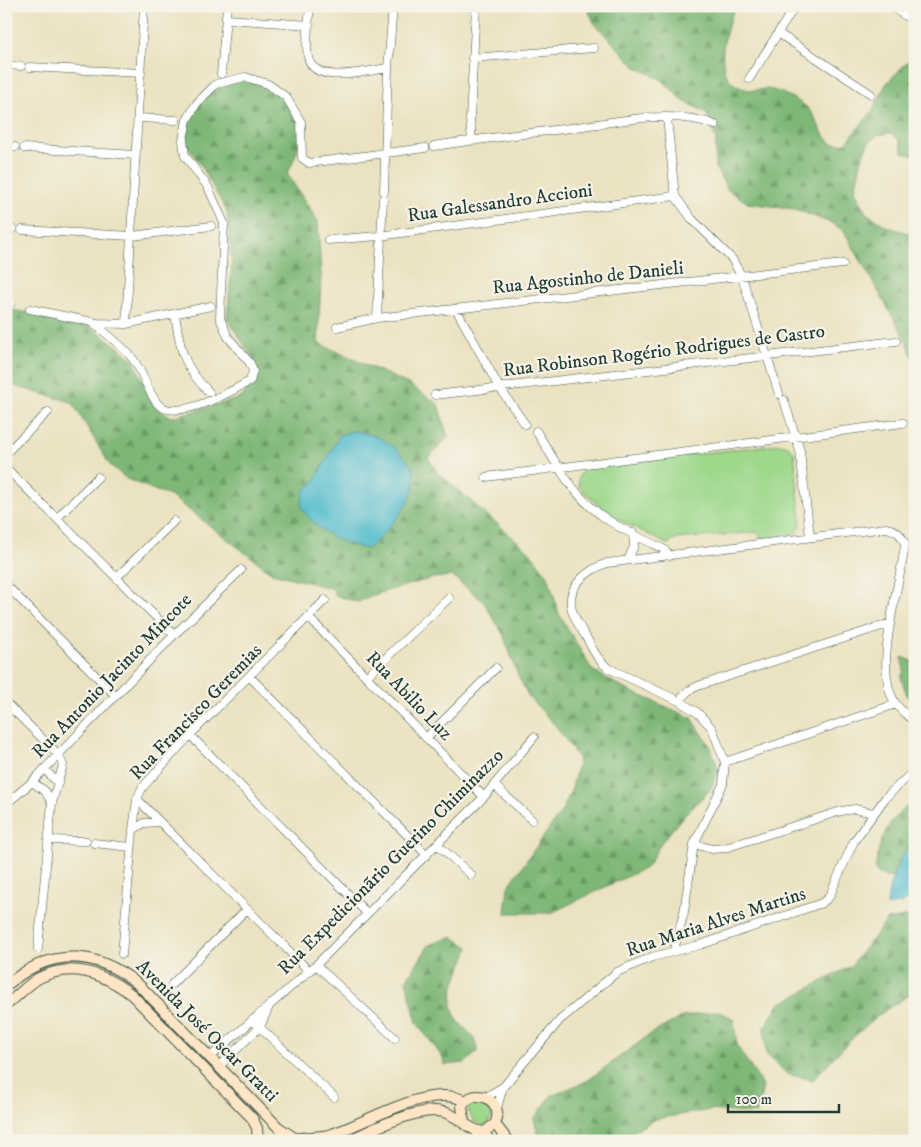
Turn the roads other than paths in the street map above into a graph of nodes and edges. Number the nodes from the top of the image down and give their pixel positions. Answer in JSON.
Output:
{"nodes":[{"id":1,"x":144,"y":6,"type":"edge"},
{"id":2,"x":227,"y":6,"type":"edge"},
{"id":3,"x":310,"y":6,"type":"edge"},
{"id":4,"x":393,"y":6,"type":"edge"},
{"id":5,"x":476,"y":6,"type":"edge"},
{"id":6,"x":796,"y":6,"type":"edge"},
{"id":7,"x":892,"y":7,"type":"edge"},
{"id":8,"x":227,"y":19,"type":"junction"},
{"id":9,"x":914,"y":22,"type":"edge"},
{"id":10,"x":309,"y":25,"type":"junction"},
{"id":11,"x":778,"y":33,"type":"junction"},
{"id":12,"x":594,"y":48,"type":"dead end"},
{"id":13,"x":472,"y":58,"type":"junction"},
{"id":14,"x":6,"y":65,"type":"edge"},
{"id":15,"x":388,"y":68,"type":"junction"},
{"id":16,"x":141,"y":73,"type":"junction"},
{"id":17,"x":221,"y":74,"type":"dead end"},
{"id":18,"x":749,"y":79,"type":"dead end"},
{"id":19,"x":871,"y":94,"type":"dead end"},
{"id":20,"x":139,"y":118,"type":"junction"},
{"id":21,"x":667,"y":118,"type":"junction"},
{"id":22,"x":176,"y":120,"type":"dead end"},
{"id":23,"x":715,"y":125,"type":"dead end"},
{"id":24,"x":472,"y":140,"type":"junction"},
{"id":25,"x":6,"y":146,"type":"edge"},
{"id":26,"x":434,"y":146,"type":"dead end"},
{"id":27,"x":16,"y":147,"type":"dead end"},
{"id":28,"x":24,"y":148,"type":"dead end"},
{"id":29,"x":425,"y":148,"type":"dead end"},
{"id":30,"x":385,"y":152,"type":"junction"},
{"id":31,"x":136,"y":155,"type":"junction"},
{"id":32,"x":675,"y":196,"type":"junction"},
{"id":33,"x":211,"y":226,"type":"dead end"},
{"id":34,"x":22,"y":230,"type":"dead end"},
{"id":35,"x":132,"y":236,"type":"junction"},
{"id":36,"x":379,"y":236,"type":"junction"},
{"id":37,"x":328,"y":240,"type":"dead end"},
{"id":38,"x":843,"y":264,"type":"dead end"},
{"id":39,"x":742,"y":277,"type":"junction"},
{"id":40,"x":211,"y":306,"type":"dead end"},
{"id":41,"x":30,"y":309,"type":"dead end"},
{"id":42,"x":456,"y":309,"type":"junction"},
{"id":43,"x":175,"y":314,"type":"junction"},
{"id":44,"x":377,"y":318,"type":"junction"},
{"id":45,"x":94,"y":322,"type":"junction"},
{"id":46,"x":126,"y":324,"type":"junction"},
{"id":47,"x":337,"y":327,"type":"dead end"},
{"id":48,"x":896,"y":341,"type":"dead end"},
{"id":49,"x":766,"y":355,"type":"junction"},
{"id":50,"x":499,"y":387,"type":"junction"},
{"id":51,"x":209,"y":392,"type":"dead end"},
{"id":52,"x":435,"y":395,"type":"dead end"},
{"id":53,"x":48,"y":412,"type":"dead end"},
{"id":54,"x":903,"y":423,"type":"dead end"},
{"id":55,"x":525,"y":424,"type":"dead end"},
{"id":56,"x":536,"y":431,"type":"dead end"},
{"id":57,"x":797,"y":437,"type":"junction"},
{"id":58,"x":6,"y":453,"type":"edge"},
{"id":59,"x":559,"y":467,"type":"junction"},
{"id":60,"x":6,"y":468,"type":"edge"},
{"id":61,"x":486,"y":476,"type":"dead end"},
{"id":62,"x":98,"y":477,"type":"dead end"},
{"id":63,"x":57,"y":518,"type":"junction"},
{"id":64,"x":174,"y":521,"type":"dead end"},
{"id":65,"x":633,"y":533,"type":"junction"},
{"id":66,"x":810,"y":537,"type":"junction"},
{"id":67,"x":670,"y":556,"type":"junction"},
{"id":68,"x":628,"y":560,"type":"junction"},
{"id":69,"x":241,"y":570,"type":"dead end"},
{"id":70,"x":117,"y":577,"type":"junction"},
{"id":71,"x":6,"y":585,"type":"edge"},
{"id":72,"x":448,"y":598,"type":"dead end"},
{"id":73,"x":325,"y":600,"type":"dead end"},
{"id":74,"x":309,"y":618,"type":"junction"},
{"id":75,"x":891,"y":623,"type":"junction"},
{"id":76,"x":174,"y":635,"type":"junction"},
{"id":77,"x":496,"y":668,"type":"dead end"},
{"id":78,"x":367,"y":676,"type":"junction"},
{"id":79,"x":250,"y":677,"type":"junction"},
{"id":80,"x":115,"y":694,"type":"junction"},
{"id":81,"x":679,"y":701,"type":"junction"},
{"id":82,"x":6,"y":703,"type":"edge"},
{"id":83,"x":896,"y":704,"type":"junction"},
{"id":84,"x":915,"y":723,"type":"edge"},
{"id":85,"x":190,"y":735,"type":"junction"},
{"id":86,"x":534,"y":737,"type":"dead end"},
{"id":87,"x":426,"y":738,"type":"junction"},
{"id":88,"x":58,"y":754,"type":"junction"},
{"id":89,"x":725,"y":762,"type":"junction"},
{"id":90,"x":44,"y":769,"type":"junction"},
{"id":91,"x":915,"y":770,"type":"edge"},
{"id":92,"x":32,"y":782,"type":"junction"},
{"id":93,"x":58,"y":783,"type":"junction"},
{"id":94,"x":495,"y":786,"type":"junction"},
{"id":95,"x":484,"y":797,"type":"junction"},
{"id":96,"x":137,"y":799,"type":"junction"},
{"id":97,"x":52,"y":803,"type":"junction"},
{"id":98,"x":6,"y":804,"type":"edge"},
{"id":99,"x":873,"y":813,"type":"junction"},
{"id":100,"x":532,"y":820,"type":"dead end"},
{"id":101,"x":160,"y":822,"type":"junction"},
{"id":102,"x":133,"y":830,"type":"junction"},
{"id":103,"x":48,"y":840,"type":"junction"},
{"id":104,"x":86,"y":841,"type":"dead end"},
{"id":105,"x":94,"y":843,"type":"dead end"},
{"id":106,"x":437,"y":844,"type":"junction"},
{"id":107,"x":694,"y":844,"type":"junction"},
{"id":108,"x":131,"y":847,"type":"junction"},
{"id":109,"x":426,"y":854,"type":"junction"},
{"id":110,"x":471,"y":875,"type":"dead end"},
{"id":111,"x":247,"y":910,"type":"junction"},
{"id":112,"x":367,"y":913,"type":"junction"},
{"id":113,"x":38,"y":949,"type":"dead end"},
{"id":114,"x":674,"y":950,"type":"junction"},
{"id":115,"x":122,"y":954,"type":"dead end"},
{"id":116,"x":316,"y":965,"type":"junction"},
{"id":117,"x":309,"y":971,"type":"junction"},
{"id":118,"x":172,"y":984,"type":"dead end"},
{"id":119,"x":6,"y":986,"type":"edge"},
{"id":120,"x":6,"y":1005,"type":"edge"},
{"id":121,"x":268,"y":1007,"type":"junction"},
{"id":122,"x":252,"y":1020,"type":"junction"},
{"id":123,"x":260,"y":1027,"type":"junction"},
{"id":124,"x":395,"y":1038,"type":"dead end"},
{"id":125,"x":209,"y":1058,"type":"junction"},
{"id":126,"x":218,"y":1067,"type":"junction"},
{"id":127,"x":503,"y":1087,"type":"junction"},
{"id":128,"x":334,"y":1096,"type":"dead end"},
{"id":129,"x":486,"y":1097,"type":"junction"},
{"id":130,"x":465,"y":1101,"type":"junction"},
{"id":131,"x":497,"y":1108,"type":"junction"},
{"id":132,"x":464,"y":1122,"type":"junction"},
{"id":133,"x":495,"y":1124,"type":"junction"},
{"id":134,"x":483,"y":1136,"type":"edge"},
{"id":135,"x":295,"y":1140,"type":"edge"},
{"id":136,"x":258,"y":1141,"type":"edge"},
{"id":137,"x":348,"y":1141,"type":"edge"},
{"id":138,"x":508,"y":1141,"type":"edge"}],
"edges":[{"from":1,"to":16,"type":"street"},
{"from":2,"to":8,"type":"street"},
{"from":3,"to":10,"type":"street"},
{"from":4,"to":15,"type":"street"},
{"from":5,"to":13,"type":"street"},
{"from":6,"to":11,"type":"street"},
{"from":7,"to":9,"type":"street"},
{"from":8,"to":10,"type":"street"},
{"from":8,"to":17,"type":"street"},
{"from":10,"to":15,"type":"street"},
{"from":11,"to":18,"type":"street"},
{"from":11,"to":19,"type":"street"},
{"from":12,"to":13,"type":"street"},
{"from":13,"to":24,"type":"street"},
{"from":14,"to":16,"type":"street"},
{"from":15,"to":30,"type":"street"},
{"from":16,"to":20,"type":"street"},
{"from":20,"to":22,"type":"street"},
{"from":20,"to":31,"type":"street"},
{"from":21,"to":23,"type":"street"},
{"from":21,"to":24,"type":"street"},
{"from":21,"to":32,"type":"street"},
{"from":24,"to":26,"type":"street"},
{"from":25,"to":27,"type":"street"},
{"from":28,"to":31,"type":"street"},
{"from":29,"to":30,"type":"street"},
{"from":30,"to":36,"type":"street"},
{"from":30,"to":45,"type":"street"},
{"from":31,"to":35,"type":"street"},
{"from":32,"to":36,"type":"street","name":"Rua Galessandro Accioni"},
{"from":32,"to":39,"type":"street"},
{"from":33,"to":35,"type":"street"},
{"from":34,"to":35,"type":"street"},
{"from":35,"to":46,"type":"street"},
{"from":36,"to":37,"type":"street","name":"Rua Galessandro Accioni"},
{"from":36,"to":44,"type":"street"},
{"from":38,"to":39,"type":"street","name":"Rua Agostinho de Danieli"},
{"from":39,"to":42,"type":"street","name":"Rua Agostinho de Danieli"},
{"from":39,"to":49,"type":"street"},
{"from":40,"to":43,"type":"street"},
{"from":41,"to":45,"type":"street"},
{"from":42,"to":44,"type":"street","name":"Rua Agostinho de Danieli"},
{"from":42,"to":50,"type":"street"},
{"from":43,"to":46,"type":"street"},
{"from":43,"to":51,"type":"street"},
{"from":44,"to":47,"type":"street","name":"Rua Agostinho de Danieli"},
{"from":45,"to":46,"type":"street"},
{"from":48,"to":49,"type":"street","name":"Rua Robinson Rogério Rodrigues de Castro"},
{"from":49,"to":50,"type":"street","name":"Rua Robinson Rogério Rodrigues de Castro"},
{"from":49,"to":57,"type":"street"},
{"from":50,"to":52,"type":"street","name":"Rua Robinson Rogério Rodrigues de Castro"},
{"from":50,"to":55,"type":"street"},
{"from":53,"to":58,"type":"street"},
{"from":54,"to":57,"type":"street"},
{"from":56,"to":59,"type":"street"},
{"from":57,"to":59,"type":"street"},
{"from":57,"to":66,"type":"street"},
{"from":59,"to":61,"type":"street"},
{"from":59,"to":65,"type":"street"},
{"from":60,"to":63,"type":"street"},
{"from":62,"to":63,"type":"street"},
{"from":63,"to":70,"type":"street"},
{"from":64,"to":70,"type":"street"},
{"from":65,"to":67,"type":"street"},
{"from":65,"to":68,"type":"street"},
{"from":66,"to":67,"type":"street"},
{"from":66,"to":75,"type":"street"},
{"from":67,"to":68,"type":"street"},
{"from":68,"to":81,"type":"street"},
{"from":69,"to":76,"type":"street","name":"Rua Antonio Jacinto Mincote"},
{"from":70,"to":76,"type":"street"},
{"from":71,"to":80,"type":"street"},
{"from":72,"to":78,"type":"street"},
{"from":73,"to":74,"type":"street","name":"Rua Francisco Geremias"},
{"from":74,"to":78,"type":"street","name":"Rua Abilio Luz"},
{"from":74,"to":79,"type":"street","name":"Rua Francisco Geremias"},
{"from":75,"to":81,"type":"street"},
{"from":75,"to":83,"type":"street"},
{"from":76,"to":80,"type":"street","name":"Rua Antonio Jacinto Mincote"},
{"from":77,"to":87,"type":"street"},
{"from":78,"to":87,"type":"street","name":"Rua Abilio Luz"},
{"from":79,"to":85,"type":"street","name":"Rua Francisco Geremias"},
{"from":79,"to":109,"type":"street"},
{"from":80,"to":88,"type":"street","name":"Rua Antonio Jacinto Mincote"},
{"from":81,"to":89,"type":"street"},
{"from":82,"to":88,"type":"street"},
{"from":83,"to":84,"type":"street"},
{"from":83,"to":89,"type":"street"},
{"from":85,"to":96,"type":"street","name":"Rua Francisco Geremias"},
{"from":85,"to":112,"type":"street"},
{"from":86,"to":94,"type":"street","name":"Rua Expedicionãrio Guerino Chiminazzo"},
{"from":87,"to":95,"type":"street","name":"Rua Abilio Luz"},
{"from":88,"to":90,"type":"street","name":"Rua Antonio Jacinto Mincote"},
{"from":88,"to":93,"type":"street"},
{"from":89,"to":107,"type":"street"},
{"from":90,"to":92,"type":"street","name":"Rua Antonio Jacinto Mincote"},
{"from":90,"to":93,"type":"street"},
{"from":91,"to":99,"type":"street","name":"Rua Maria Alves Martins"},
{"from":92,"to":97,"type":"street"},
{"from":92,"to":98,"type":"street","name":"Rua Antonio Jacinto Mincote"},
{"from":93,"to":97,"type":"street"},
{"from":94,"to":95,"type":"street","name":"Rua Expedicionãrio Guerino Chiminazzo"},
{"from":94,"to":100,"type":"street"},
{"from":95,"to":106,"type":"street","name":"Rua Expedicionãrio Guerino Chiminazzo"},
{"from":96,"to":101,"type":"street"},
{"from":96,"to":102,"type":"street","name":"Rua Francisco Geremias"},
{"from":97,"to":103,"type":"street"},
{"from":99,"to":107,"type":"street"},
{"from":99,"to":114,"type":"street","name":"Rua Maria Alves Martins"},
{"from":101,"to":102,"type":"street"},
{"from":101,"to":111,"type":"street"},
{"from":102,"to":108,"type":"street","name":"Rua Francisco Geremias"},
{"from":103,"to":104,"type":"street"},
{"from":103,"to":113,"type":"street"},
{"from":105,"to":108,"type":"street"},
{"from":106,"to":109,"type":"street","name":"Rua Expedicionãrio Guerino Chiminazzo"},
{"from":106,"to":110,"type":"street"},
{"from":107,"to":114,"type":"street"},
{"from":108,"to":115,"type":"street","name":"Rua Francisco Geremias"},
{"from":109,"to":112,"type":"street","name":"Rua Expedicionãrio Guerino Chiminazzo"},
{"from":111,"to":117,"type":"street"},
{"from":111,"to":118,"type":"street"},
{"from":112,"to":116,"type":"street","name":"Rua Expedicionãrio Guerino Chiminazzo"},
{"from":114,"to":127,"type":"street","name":"Rua Maria Alves Martins"},
{"from":116,"to":117,"type":"street","name":"Rua Expedicionãrio Guerino Chiminazzo"},
{"from":116,"to":124,"type":"street"},
{"from":117,"to":121,"type":"street","name":"Rua Expedicionãrio Guerino Chiminazzo"},
{"from":119,"to":125,"type":"street","name":"Avenida José Oscar Gratti"},
{"from":120,"to":136,"type":"street","name":"Avenida José Oscar Gratti"},
{"from":121,"to":122,"type":"street","name":"Rua Expedicionãrio Guerino Chiminazzo"},
{"from":121,"to":123,"type":"street","name":"Rua Expedicionãrio Guerino Chiminazzo"},
{"from":122,"to":123,"type":"street"},
{"from":122,"to":125,"type":"street","name":"Rua Expedicionãrio Guerino Chiminazzo"},
{"from":123,"to":126,"type":"street"},
{"from":123,"to":128,"type":"street"},
{"from":125,"to":126,"type":"street","name":"Avenida José Oscar Gratti"},
{"from":126,"to":135,"type":"street","name":"Avenida José Oscar Gratti"},
{"from":127,"to":129,"type":"street","name":"Rua Maria Alves Martins"},
{"from":127,"to":131,"type":"street","name":"Rua Maria Alves Martins"},
{"from":129,"to":130,"type":"street"},
{"from":129,"to":131,"type":"street"},
{"from":130,"to":132,"type":"street"},
{"from":130,"to":135,"type":"street"},
{"from":131,"to":133,"type":"street"},
{"from":132,"to":134,"type":"street"},
{"from":132,"to":137,"type":"street"},
{"from":133,"to":134,"type":"street"},
{"from":133,"to":138,"type":"street"}]}
